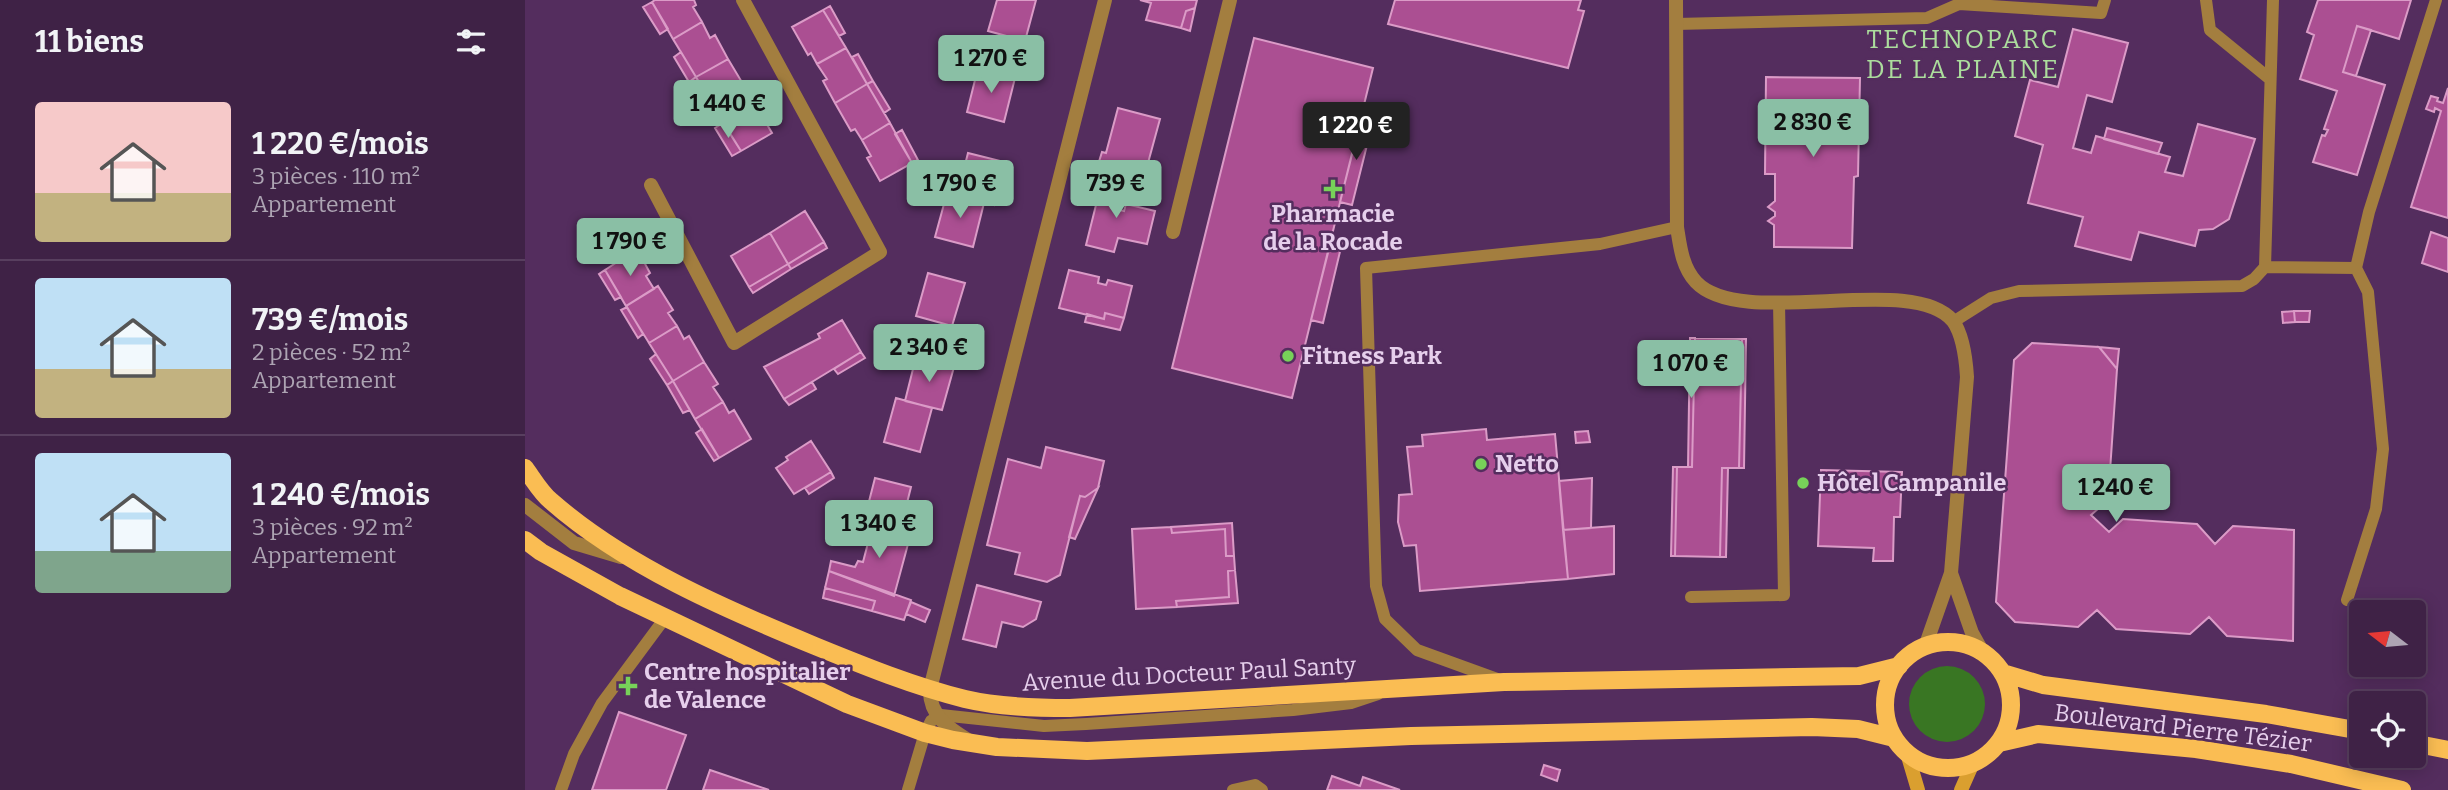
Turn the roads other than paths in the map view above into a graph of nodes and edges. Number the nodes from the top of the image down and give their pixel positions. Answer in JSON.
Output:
{"nodes":[{"id":1,"x":743,"y":0,"type":"edge"},
{"id":2,"x":1105,"y":0,"type":"edge"},
{"id":3,"x":1230,"y":0,"type":"edge"},
{"id":4,"x":1676,"y":0,"type":"edge"},
{"id":5,"x":2105,"y":0,"type":"edge"},
{"id":6,"x":2206,"y":0,"type":"edge"},
{"id":7,"x":2273,"y":0,"type":"edge"},
{"id":8,"x":2436,"y":0,"type":"edge"},
{"id":9,"x":1676,"y":24,"type":"junction"},
{"id":10,"x":2270,"y":79,"type":"junction"},
{"id":11,"x":650,"y":185,"type":"dead end"},
{"id":12,"x":1677,"y":228,"type":"junction"},
{"id":13,"x":1173,"y":232,"type":"dead end"},
{"id":14,"x":2265,"y":267,"type":"junction"},
{"id":15,"x":2356,"y":268,"type":"junction"},
{"id":16,"x":1779,"y":302,"type":"junction"},
{"id":17,"x":1953,"y":322,"type":"junction"},
{"id":18,"x":525,"y":468,"type":"edge"},
{"id":19,"x":525,"y":505,"type":"edge"},
{"id":20,"x":525,"y":540,"type":"edge"},
{"id":21,"x":639,"y":563,"type":"junction"},
{"id":22,"x":1951,"y":573,"type":"junction"},
{"id":23,"x":1691,"y":597,"type":"dead end"},
{"id":24,"x":2347,"y":600,"type":"dead end"},
{"id":25,"x":665,"y":618,"type":"junction"},
{"id":26,"x":1926,"y":647,"type":"junction"},
{"id":27,"x":1982,"y":651,"type":"junction"},
{"id":28,"x":1899,"y":666,"type":"junction"},
{"id":29,"x":2003,"y":673,"type":"junction"},
{"id":30,"x":1504,"y":682,"type":"junction"},
{"id":31,"x":1398,"y":688,"type":"junction"},
{"id":32,"x":930,"y":689,"type":"junction"},
{"id":33,"x":938,"y":717,"type":"junction"},
{"id":34,"x":2349,"y":729,"type":"edge"},
{"id":35,"x":925,"y":733,"type":"junction"},
{"id":36,"x":1894,"y":738,"type":"junction"},
{"id":37,"x":972,"y":743,"type":"junction"},
{"id":38,"x":1999,"y":743,"type":"junction"},
{"id":39,"x":2426,"y":746,"type":"edge"},
{"id":40,"x":2448,"y":750,"type":"edge"},
{"id":41,"x":1907,"y":753,"type":"junction"},
{"id":42,"x":1973,"y":763,"type":"junction"},
{"id":43,"x":561,"y":790,"type":"edge"},
{"id":44,"x":908,"y":790,"type":"edge"},
{"id":45,"x":1233,"y":790,"type":"edge"},
{"id":46,"x":1262,"y":790,"type":"edge"},
{"id":47,"x":1918,"y":790,"type":"edge"},
{"id":48,"x":1961,"y":790,"type":"edge"},
{"id":49,"x":2402,"y":790,"type":"edge"}],
"edges":[{"from":1,"to":11,"type":"street"},
{"from":2,"to":32,"type":"street"},
{"from":3,"to":13,"type":"street"},
{"from":4,"to":9,"type":"street"},
{"from":5,"to":9,"type":"lane"},
{"from":6,"to":10,"type":"lane"},
{"from":7,"to":10,"type":"lane"},
{"from":8,"to":15,"type":"lane"},
{"from":9,"to":12,"type":"street"},
{"from":10,"to":14,"type":"lane"},
{"from":12,"to":16,"type":"street"},
{"from":12,"to":30,"type":"lane"},
{"from":14,"to":15,"type":"lane"},
{"from":14,"to":17,"type":"lane"},
{"from":15,"to":24,"type":"lane"},
{"from":16,"to":17,"type":"street"},
{"from":16,"to":23,"type":"lane"},
{"from":17,"to":22,"type":"street"},
{"from":18,"to":21,"type":"main road"},
{"from":19,"to":21,"type":"street","name":"Avenue du Docteur Paul Santy"},
{"from":20,"to":25,"type":"main road"},
{"from":21,"to":32,"type":"main road","name":"Avenue du Docteur Paul Santy"},
{"from":22,"to":26,"type":"street"},
{"from":22,"to":27,"type":"street"},
{"from":25,"to":35,"type":"main road"},
{"from":25,"to":43,"type":"lane"},
{"from":26,"to":27,"type":"main road"},
{"from":26,"to":28,"type":"main road"},
{"from":27,"to":29,"type":"main road"},
{"from":28,"to":30,"type":"main road","name":"Avenue du Docteur Paul Santy"},
{"from":28,"to":36,"type":"main road"},
{"from":29,"to":34,"type":"main road","name":"Boulevard Pierre Tézier"},
{"from":29,"to":38,"type":"main road"},
{"from":30,"to":31,"type":"main road","name":"Avenue du Docteur Paul Santy"},
{"from":31,"to":32,"type":"main road","name":"Avenue du Docteur Paul Santy"},
{"from":31,"to":33,"type":"lane"},
{"from":32,"to":33,"type":"street"},
{"from":33,"to":35,"type":"lane"},
{"from":33,"to":37,"type":"street"},
{"from":35,"to":37,"type":"main road"},
{"from":35,"to":44,"type":"lane"},
{"from":36,"to":37,"type":"main road"},
{"from":36,"to":41,"type":"main road"},
{"from":38,"to":42,"type":"main road"},
{"from":38,"to":49,"type":"main road","name":"Boulevard Pierre Tézier"},
{"from":39,"to":40,"type":"main road"},
{"from":41,"to":42,"type":"main road"},
{"from":41,"to":47,"type":"main road"},
{"from":42,"to":48,"type":"main road"},
{"from":45,"to":46,"type":"lane"}]}
